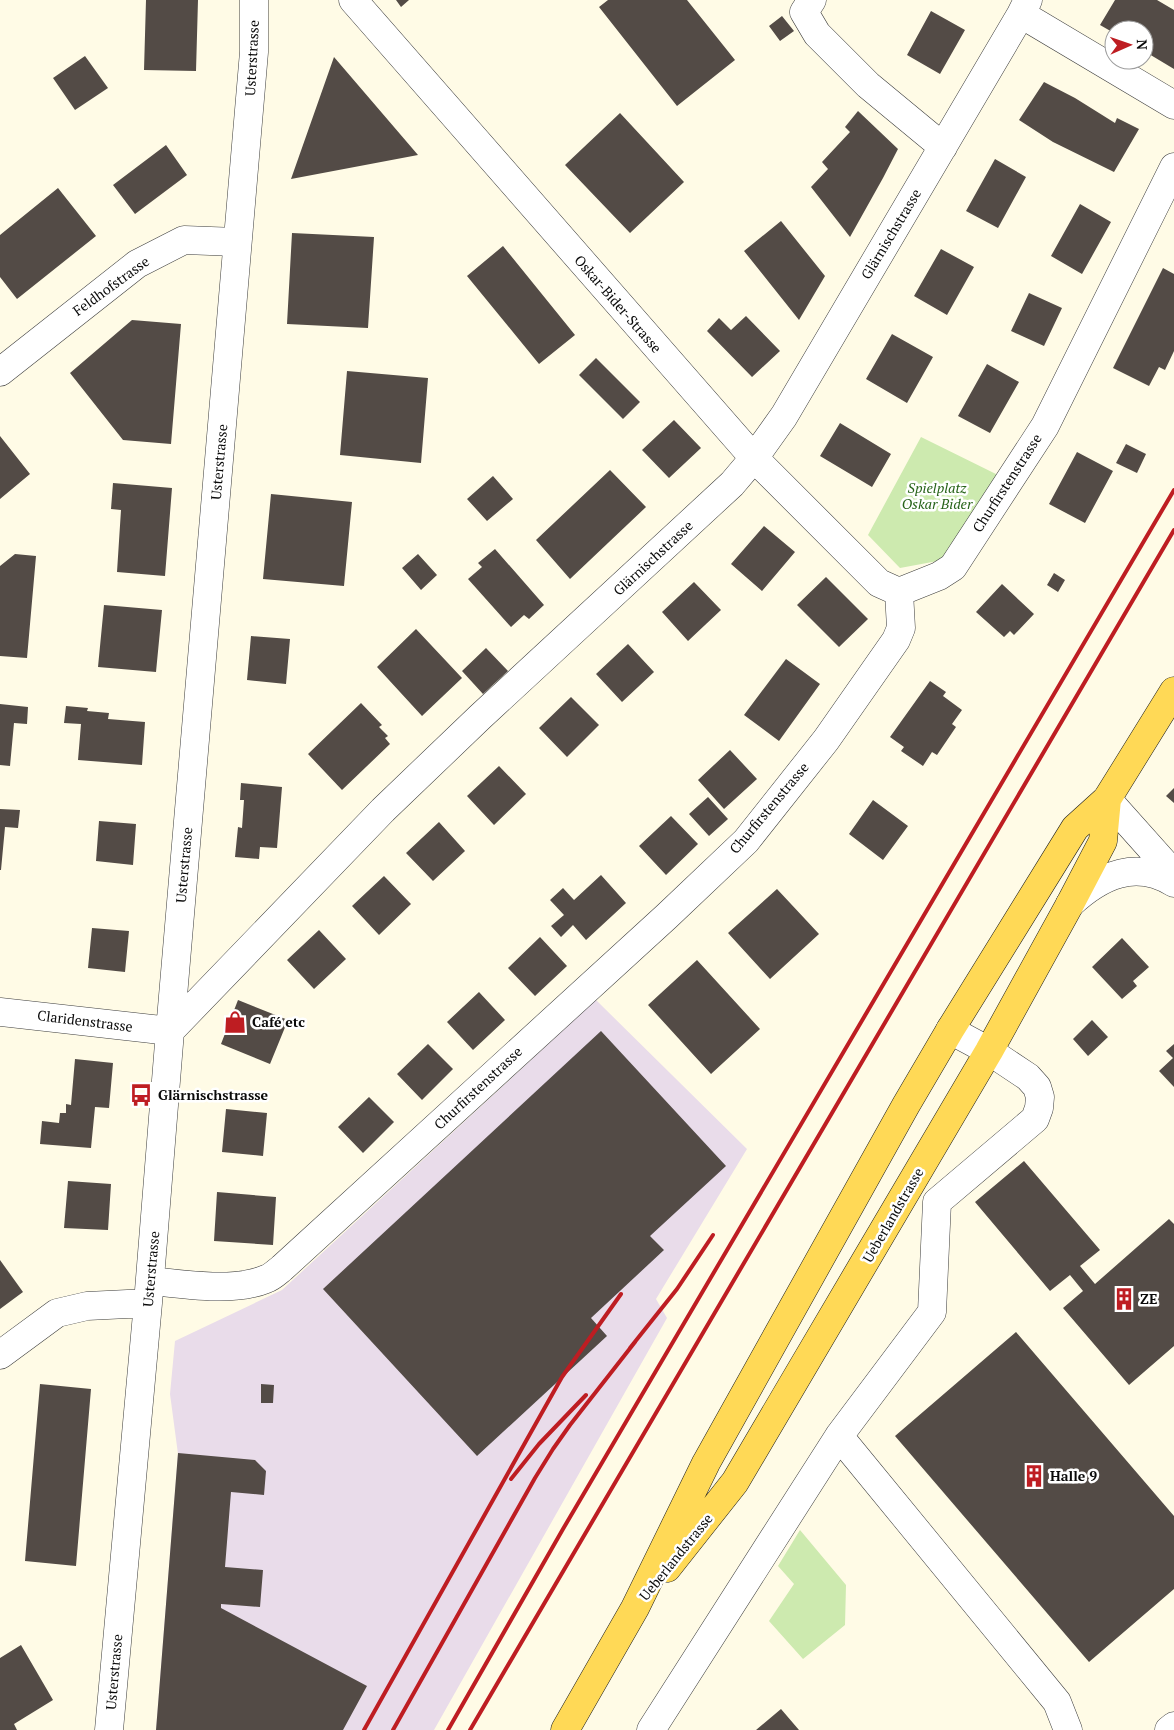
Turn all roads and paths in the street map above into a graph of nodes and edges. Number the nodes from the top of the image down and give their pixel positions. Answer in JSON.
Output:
{"nodes":[{"id":1,"x":254,"y":0,"type":"edge"},
{"id":2,"x":353,"y":0,"type":"edge"},
{"id":3,"x":812,"y":0,"type":"edge"},
{"id":4,"x":1025,"y":7,"type":"edge"},
{"id":5,"x":1174,"y":105,"type":"edge"},
{"id":6,"x":943,"y":147,"type":"junction"},
{"id":7,"x":1174,"y":167,"type":"edge"},
{"id":8,"x":238,"y":242,"type":"junction"},
{"id":9,"x":0,"y":372,"type":"edge"},
{"id":10,"x":754,"y":458,"type":"junction"},
{"id":11,"x":899,"y":592,"type":"junction"},
{"id":12,"x":1174,"y":691,"type":"edge"},
{"id":13,"x":1107,"y":799,"type":"junction"},
{"id":14,"x":1174,"y":874,"type":"edge"},
{"id":15,"x":1174,"y":883,"type":"edge"},
{"id":16,"x":1070,"y":904,"type":"junction"},
{"id":17,"x":0,"y":1012,"type":"edge"},
{"id":18,"x":950,"y":1030,"type":"junction"},
{"id":19,"x":170,"y":1031,"type":"junction"},
{"id":20,"x":989,"y":1052,"type":"junction"},
{"id":21,"x":149,"y":1292,"type":"junction"},
{"id":22,"x":0,"y":1355,"type":"edge"},
{"id":23,"x":839,"y":1436,"type":"junction"},
{"id":24,"x":635,"y":1608,"type":"junction"},
{"id":25,"x":1174,"y":1726,"type":"edge"},
{"id":26,"x":109,"y":1730,"type":"edge"},
{"id":27,"x":565,"y":1730,"type":"edge"},
{"id":28,"x":651,"y":1730,"type":"edge"},
{"id":29,"x":1068,"y":1730,"type":"edge"},
{"id":30,"x":1170,"y":1730,"type":"edge"}],
"edges":[{"from":1,"to":8,"type":"street","name":"Usterstrasse"},
{"from":2,"to":10,"type":"street","name":"Oskar-Bider-Strasse"},
{"from":3,"to":6,"type":"street"},
{"from":4,"to":5,"type":"street"},
{"from":4,"to":6,"type":"street","name":"Glärnischstrasse"},
{"from":6,"to":10,"type":"street","name":"Glärnischstrasse"},
{"from":7,"to":11,"type":"street","name":"Churfirstenstrasse"},
{"from":8,"to":9,"type":"street","name":"Feldhofstrasse"},
{"from":8,"to":19,"type":"street","name":"Usterstrasse"},
{"from":10,"to":11,"type":"street","name":"Oskar-Bider-Strasse"},
{"from":10,"to":19,"type":"street","name":"Glärnischstrasse"},
{"from":11,"to":21,"type":"street","name":"Churfirstenstrasse"},
{"from":12,"to":13,"type":"main road","name":"Ueberlandstrasse"},
{"from":13,"to":14,"type":"street"},
{"from":13,"to":16,"type":"main road","name":"Ueberlandstrasse"},
{"from":13,"to":18,"type":"main road","name":"Ueberlandstrasse"},
{"from":15,"to":16,"type":"street"},
{"from":16,"to":20,"type":"main road","name":"Ueberlandstrasse"},
{"from":17,"to":19,"type":"street","name":"Claridenstrasse"},
{"from":18,"to":20,"type":"street"},
{"from":18,"to":24,"type":"main road","name":"Ueberlandstrasse"},
{"from":19,"to":21,"type":"street","name":"Usterstrasse"},
{"from":20,"to":23,"type":"street"},
{"from":20,"to":24,"type":"main road","name":"Ueberlandstrasse"},
{"from":21,"to":22,"type":"street","name":"Churfirstenstrasse"},
{"from":21,"to":26,"type":"street","name":"Usterstrasse"},
{"from":23,"to":28,"type":"street"},
{"from":23,"to":29,"type":"street"},
{"from":24,"to":27,"type":"main road","name":"Ueberlandstrasse"},
{"from":25,"to":30,"type":"street"}]}
